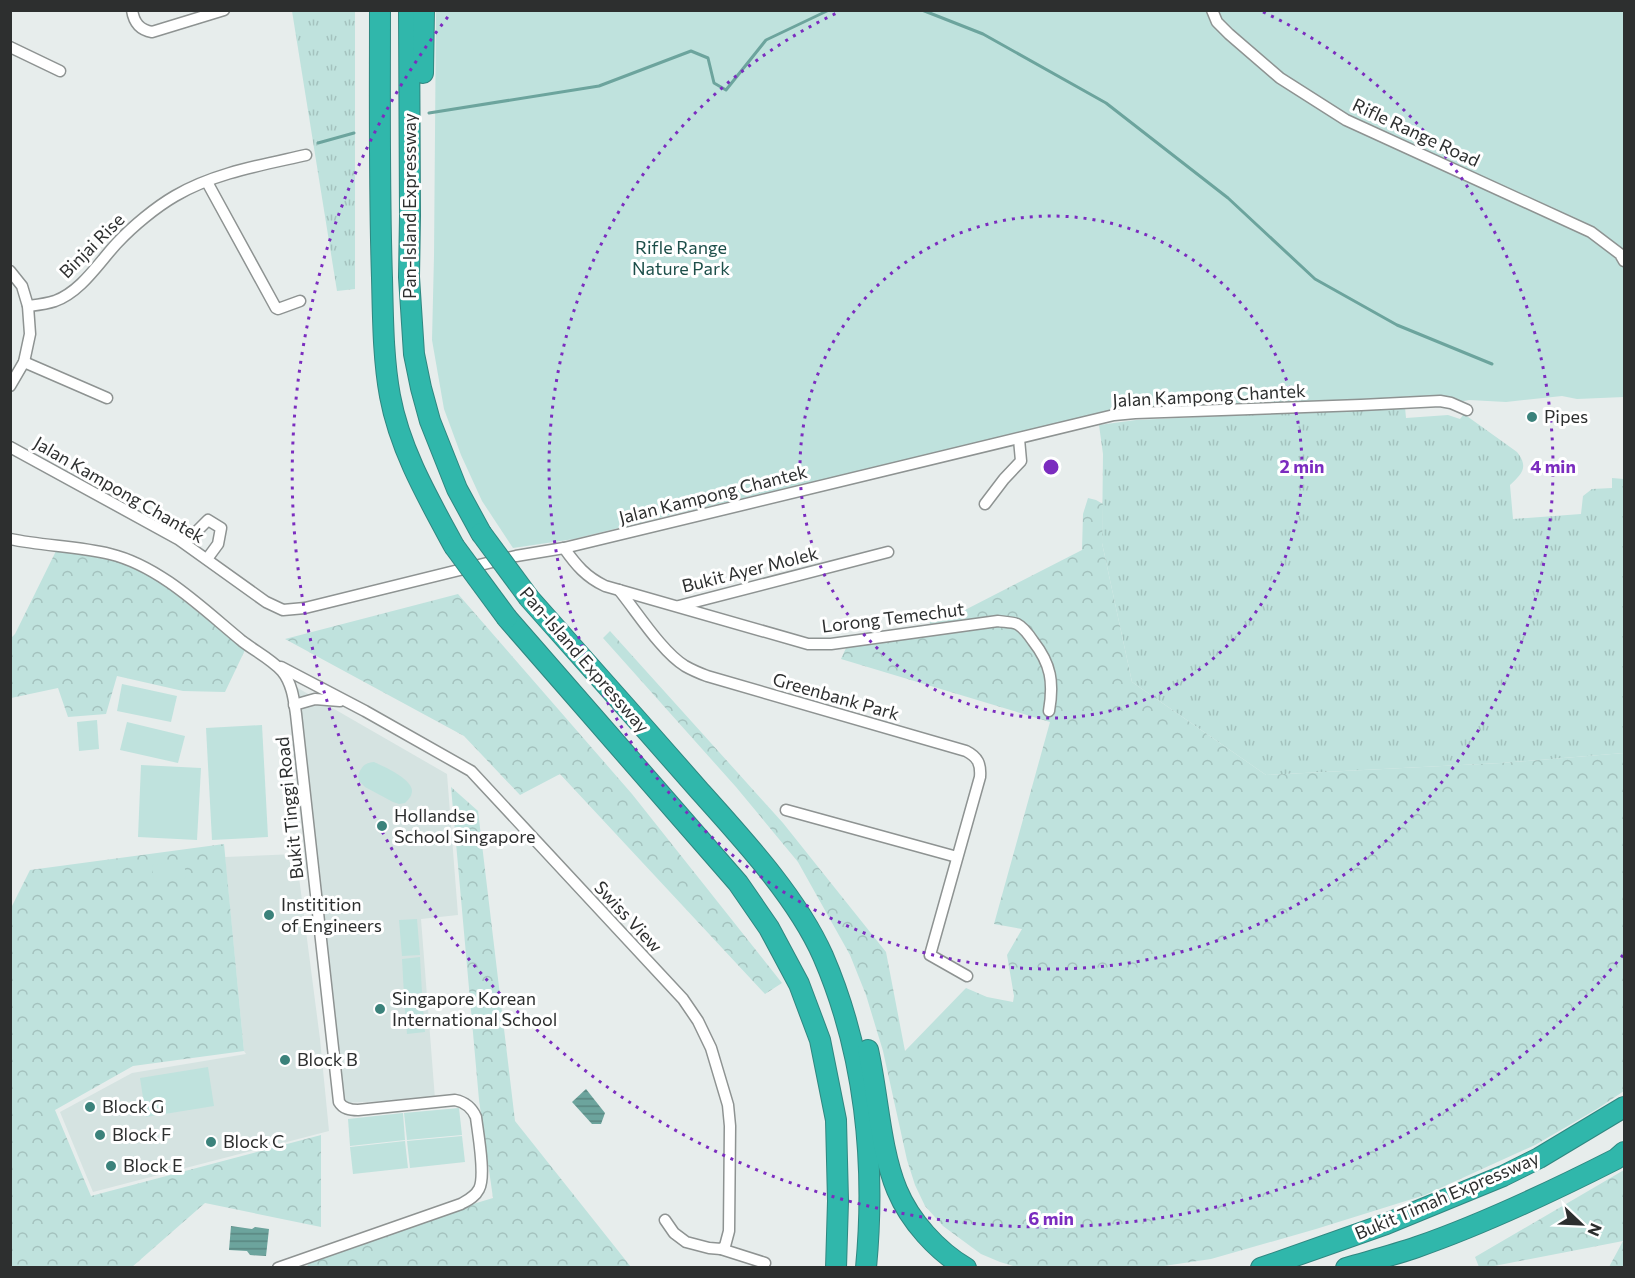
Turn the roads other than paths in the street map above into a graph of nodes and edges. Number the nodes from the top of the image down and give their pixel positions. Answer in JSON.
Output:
{"nodes":[{"id":1,"x":132,"y":10,"type":"edge"},
{"id":2,"x":224,"y":10,"type":"edge"},
{"id":3,"x":368,"y":10,"type":"edge"},
{"id":4,"x":380,"y":10,"type":"edge"},
{"id":5,"x":410,"y":10,"type":"edge"},
{"id":6,"x":424,"y":10,"type":"edge"},
{"id":7,"x":1212,"y":10,"type":"edge"},
{"id":8,"x":10,"y":47,"type":"edge"},
{"id":9,"x":60,"y":71,"type":"dead end"},
{"id":10,"x":306,"y":155,"type":"dead end"},
{"id":11,"x":207,"y":182,"type":"junction"},
{"id":12,"x":410,"y":216,"type":"junction"},
{"id":13,"x":380,"y":220,"type":"junction"},
{"id":14,"x":1624,"y":261,"type":"edge"},
{"id":15,"x":10,"y":271,"type":"edge"},
{"id":16,"x":300,"y":301,"type":"dead end"},
{"id":17,"x":28,"y":306,"type":"junction"},
{"id":18,"x":24,"y":362,"type":"junction"},
{"id":19,"x":10,"y":386,"type":"edge"},
{"id":20,"x":107,"y":398,"type":"dead end"},
{"id":21,"x":1467,"y":410,"type":"dead end"},
{"id":22,"x":1019,"y":439,"type":"junction"},
{"id":23,"x":10,"y":447,"type":"edge"},
{"id":24,"x":986,"y":504,"type":"dead end"},
{"id":25,"x":10,"y":539,"type":"edge"},
{"id":26,"x":185,"y":543,"type":"junction"},
{"id":27,"x":564,"y":548,"type":"junction"},
{"id":28,"x":888,"y":552,"type":"dead end"},
{"id":29,"x":207,"y":559,"type":"junction"},
{"id":30,"x":619,"y":590,"type":"junction"},
{"id":31,"x":679,"y":606,"type":"junction"},
{"id":32,"x":270,"y":661,"type":"junction"},
{"id":33,"x":343,"y":701,"type":"junction"},
{"id":34,"x":294,"y":705,"type":"junction"},
{"id":35,"x":1049,"y":711,"type":"dead end"},
{"id":36,"x":786,"y":810,"type":"dead end"},
{"id":37,"x":957,"y":857,"type":"junction"},
{"id":38,"x":967,"y":976,"type":"dead end"},
{"id":39,"x":844,"y":1010,"type":"junction"},
{"id":40,"x":1624,"y":1107,"type":"edge"},
{"id":41,"x":1624,"y":1152,"type":"edge"},
{"id":42,"x":665,"y":1220,"type":"dead end"},
{"id":43,"x":721,"y":1249,"type":"junction"},
{"id":44,"x":1378,"y":1262,"type":"edge"},
{"id":45,"x":765,"y":1263,"type":"dead end"},
{"id":46,"x":278,"y":1268,"type":"edge"},
{"id":47,"x":837,"y":1268,"type":"edge"},
{"id":48,"x":866,"y":1268,"type":"edge"},
{"id":49,"x":966,"y":1268,"type":"edge"},
{"id":50,"x":1261,"y":1268,"type":"edge"},
{"id":51,"x":1346,"y":1268,"type":"edge"}],
"edges":[{"from":1,"to":2,"type":"street"},
{"from":3,"to":13,"type":"highway"},
{"from":4,"to":13,"type":"highway","name":"Pan-Island Expressway"},
{"from":5,"to":12,"type":"highway","name":"Pan-Island Expressway"},
{"from":6,"to":12,"type":"highway"},
{"from":7,"to":14,"type":"street","name":"Rifle Range Road"},
{"from":8,"to":9,"type":"street"},
{"from":10,"to":11,"type":"street","name":"Binjai Rise"},
{"from":11,"to":16,"type":"street"},
{"from":11,"to":17,"type":"street","name":"Binjai Rise"},
{"from":12,"to":39,"type":"highway","name":"Pan-Island Expressway","bridge":true},
{"from":13,"to":47,"type":"highway","name":"Pan-Island Expressway","bridge":true},
{"from":15,"to":17,"type":"street"},
{"from":17,"to":18,"type":"street"},
{"from":18,"to":19,"type":"street"},
{"from":18,"to":20,"type":"street"},
{"from":21,"to":22,"type":"street","name":"Jalan Kampong Chantek"},
{"from":22,"to":24,"type":"street"},
{"from":22,"to":27,"type":"street","name":"Jalan Kampong Chantek"},
{"from":23,"to":26,"type":"street","name":"Jalan Kampong Chantek"},
{"from":25,"to":32,"type":"street","name":"Bukit Tinggi Road"},
{"from":26,"to":29,"type":"street","name":"Jalan Kampong Chantek"},
{"from":26,"to":29,"type":"street"},
{"from":27,"to":29,"type":"street","name":"Jalan Kampong Chantek"},
{"from":27,"to":30,"type":"street","name":"Bukit Ayer Molek"},
{"from":28,"to":31,"type":"street","name":"Bukit Ayer Molek"},
{"from":30,"to":31,"type":"street","name":"Bukit Ayer Molek"},
{"from":30,"to":37,"type":"street","name":"Greenbank Park"},
{"from":31,"to":35,"type":"street","name":"Lorong Temechut"},
{"from":32,"to":33,"type":"street","name":"Swiss View"},
{"from":32,"to":34,"type":"street","name":"Bukit Tinggi Road"},
{"from":33,"to":34,"type":"street","name":"Swiss View"},
{"from":33,"to":43,"type":"street","name":"Swiss View"},
{"from":34,"to":46,"type":"street","name":"Bukit Tinggi Road"},
{"from":36,"to":37,"type":"street"},
{"from":37,"to":38,"type":"street","name":"Greenbank Park"},
{"from":39,"to":48,"type":"highway","name":"Pan-Island Expressway"},
{"from":39,"to":49,"type":"highway"},
{"from":40,"to":50,"type":"highway","name":"Bukit Timah Expressway"},
{"from":41,"to":44,"type":"highway","name":"Bukit Timah Expressway"},
{"from":42,"to":43,"type":"street"},
{"from":43,"to":45,"type":"street"},
{"from":44,"to":51,"type":"highway","name":"Bukit Timah Expressway"}]}
